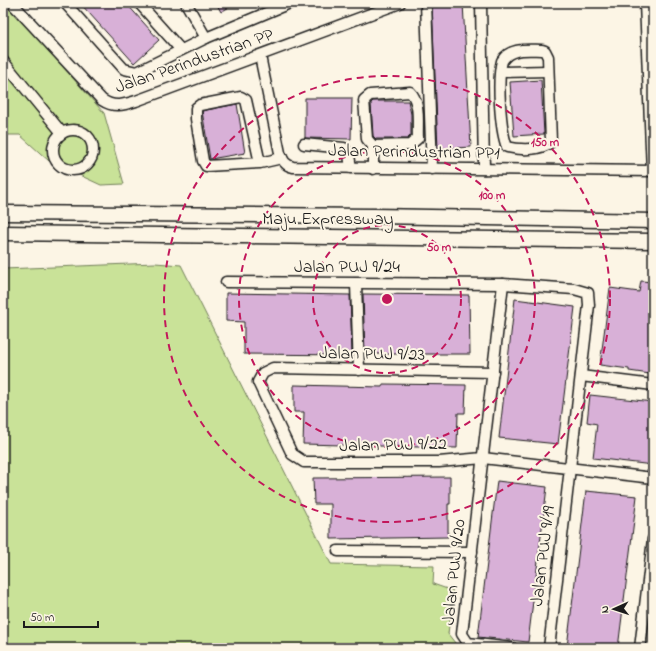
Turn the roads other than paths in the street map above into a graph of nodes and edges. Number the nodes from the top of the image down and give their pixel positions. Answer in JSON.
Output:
{"nodes":[{"id":1,"x":12,"y":3,"type":"edge"},
{"id":2,"x":66,"y":3,"type":"edge"},
{"id":3,"x":140,"y":3,"type":"edge"},
{"id":4,"x":186,"y":3,"type":"edge"},
{"id":5,"x":400,"y":3,"type":"edge"},
{"id":6,"x":426,"y":3,"type":"edge"},
{"id":7,"x":481,"y":3,"type":"edge"},
{"id":8,"x":645,"y":3,"type":"edge"},
{"id":9,"x":287,"y":4,"type":"edge"},
{"id":10,"x":650,"y":36,"type":"edge"},
{"id":11,"x":206,"y":38,"type":"junction"},
{"id":12,"x":181,"y":50,"type":"junction"},
{"id":13,"x":260,"y":56,"type":"junction"},
{"id":14,"x":3,"y":61,"type":"edge"},
{"id":15,"x":548,"y":71,"type":"junction"},
{"id":16,"x":501,"y":72,"type":"junction"},
{"id":17,"x":501,"y":107,"type":"junction"},
{"id":18,"x":483,"y":109,"type":"junction"},
{"id":19,"x":62,"y":133,"type":"junction"},
{"id":20,"x":304,"y":144,"type":"dead end"},
{"id":21,"x":373,"y":146,"type":"junction"},
{"id":22,"x":282,"y":158,"type":"junction"},
{"id":23,"x":260,"y":163,"type":"junction"},
{"id":24,"x":351,"y":168,"type":"junction"},
{"id":25,"x":373,"y":169,"type":"junction"},
{"id":26,"x":432,"y":169,"type":"junction"},
{"id":27,"x":484,"y":169,"type":"junction"},
{"id":28,"x":652,"y":171,"type":"edge"},
{"id":29,"x":3,"y":213,"type":"edge"},
{"id":30,"x":653,"y":221,"type":"edge"},
{"id":31,"x":3,"y":233,"type":"edge"},
{"id":32,"x":653,"y":241,"type":"edge"},
{"id":33,"x":226,"y":282,"type":"dead end"},
{"id":34,"x":356,"y":284,"type":"junction"},
{"id":35,"x":503,"y":284,"type":"junction"},
{"id":36,"x":588,"y":293,"type":"joint"},
{"id":37,"x":359,"y":370,"type":"junction"},
{"id":38,"x":493,"y":372,"type":"junction"},
{"id":39,"x":581,"y":376,"type":"junction"},
{"id":40,"x":653,"y":385,"type":"edge"},
{"id":41,"x":483,"y":458,"type":"junction"},
{"id":42,"x":304,"y":462,"type":"joint"},
{"id":43,"x":570,"y":468,"type":"junction"},
{"id":44,"x":653,"y":478,"type":"edge"},
{"id":45,"x":653,"y":539,"type":"edge"},
{"id":46,"x":338,"y":551,"type":"dead end"},
{"id":47,"x":472,"y":552,"type":"junction"},
{"id":48,"x":512,"y":648,"type":"edge"},
{"id":49,"x":549,"y":648,"type":"edge"},
{"id":50,"x":640,"y":648,"type":"edge"}],
"edges":[{"from":1,"to":13,"type":"street","name":"Jalan Perindustrian PP"},
{"from":2,"to":12,"type":"street"},
{"from":3,"to":12,"type":"street"},
{"from":4,"to":11,"type":"street"},
{"from":5,"to":13,"type":"street","name":"Jalan Perindustrian PP"},
{"from":6,"to":26,"type":"street"},
{"from":7,"to":18,"type":"street"},
{"from":8,"to":10,"type":"street"},
{"from":9,"to":11,"type":"street"},
{"from":10,"to":28,"type":"street"},
{"from":11,"to":12,"type":"street"},
{"from":13,"to":22,"type":"street"},
{"from":14,"to":19,"type":"street"},
{"from":15,"to":16,"type":"street"},
{"from":15,"to":16,"type":"street"},
{"from":15,"to":17,"type":"street"},
{"from":16,"to":17,"type":"street"},
{"from":17,"to":18,"type":"street"},
{"from":18,"to":27,"type":"street"},
{"from":19,"to":19,"type":"street"},
{"from":20,"to":24,"type":"street"},
{"from":21,"to":21,"type":"street"},
{"from":21,"to":25,"type":"street"},
{"from":22,"to":23,"type":"street"},
{"from":22,"to":24,"type":"street","name":"Jalan Perindustrian PP1"},
{"from":23,"to":23,"type":"street"},
{"from":24,"to":25,"type":"street","name":"Jalan Perindustrian PP1"},
{"from":25,"to":26,"type":"street","name":"Jalan Perindustrian PP1"},
{"from":26,"to":27,"type":"street","name":"Jalan Perindustrian PP1"},
{"from":27,"to":28,"type":"street","name":"Jalan Perindustrian PP1"},
{"from":29,"to":30,"type":"highway","name":"Maju Expressway"},
{"from":31,"to":32,"type":"highway","name":"Maju Expressway"},
{"from":33,"to":34,"type":"street","name":"Jalan PUJ 9/24"},
{"from":34,"to":35,"type":"street","name":"Jalan PUJ 9/24"},
{"from":34,"to":37,"type":"street"},
{"from":35,"to":36,"type":"street","name":"Jalan PUJ 9/24"},
{"from":35,"to":38,"type":"street","name":"Jalan PUJ 9/20"},
{"from":36,"to":39,"type":"street","name":"Jalan PUJ 9/19"},
{"from":37,"to":38,"type":"street","name":"Jalan PUJ 9/23"},
{"from":37,"to":42,"type":"street","name":"Jalan PUJ 9/23"},
{"from":38,"to":41,"type":"street","name":"Jalan PUJ 9/20"},
{"from":39,"to":40,"type":"street"},
{"from":39,"to":43,"type":"street","name":"Jalan PUJ 9/19"},
{"from":41,"to":42,"type":"street","name":"Jalan PUJ 9/22"},
{"from":41,"to":43,"type":"street","name":"Jalan PUJ 9/22"},
{"from":41,"to":47,"type":"street","name":"Jalan PUJ 9/20"},
{"from":43,"to":44,"type":"street","name":"Jalan PUJ 9/22"},
{"from":43,"to":49,"type":"street","name":"Jalan PUJ 9/19"},
{"from":45,"to":50,"type":"street"},
{"from":46,"to":47,"type":"street"},
{"from":47,"to":48,"type":"street","name":"Jalan PUJ 9/20"}]}
